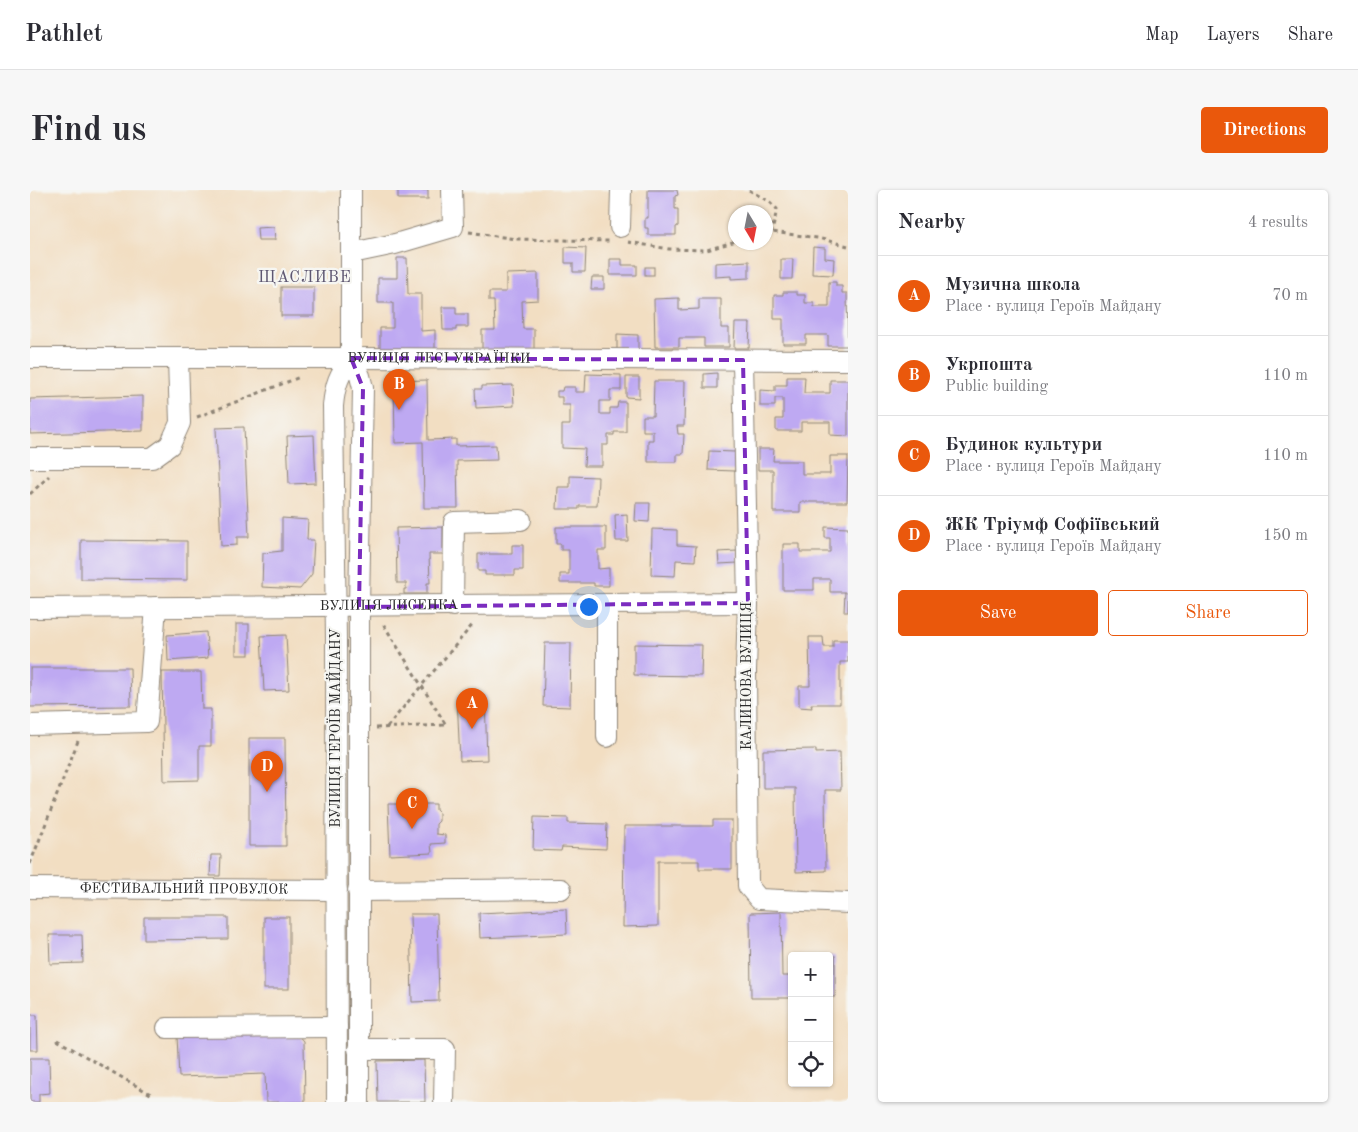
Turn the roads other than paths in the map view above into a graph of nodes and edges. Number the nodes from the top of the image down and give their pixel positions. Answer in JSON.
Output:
{"nodes":[{"id":1,"x":351,"y":190,"type":"edge"},
{"id":2,"x":452,"y":190,"type":"edge"},
{"id":3,"x":621,"y":190,"type":"edge"},
{"id":4,"x":620,"y":237,"type":"road end"},
{"id":5,"x":352,"y":254,"type":"junction"},
{"id":6,"x":30,"y":358,"type":"edge"},
{"id":7,"x":351,"y":358,"type":"junction"},
{"id":8,"x":178,"y":359,"type":"junction"},
{"id":9,"x":743,"y":360,"type":"junction"},
{"id":10,"x":848,"y":360,"type":"edge"},
{"id":11,"x":30,"y":458,"type":"edge"},
{"id":12,"x":521,"y":520,"type":"dead end"},
{"id":13,"x":748,"y":603,"type":"junction"},
{"id":14,"x":607,"y":605,"type":"junction"},
{"id":15,"x":359,"y":606,"type":"junction"},
{"id":16,"x":453,"y":606,"type":"junction"},
{"id":17,"x":156,"y":607,"type":"junction"},
{"id":18,"x":336,"y":607,"type":"junction"},
{"id":19,"x":30,"y":608,"type":"edge"},
{"id":20,"x":30,"y":725,"type":"edge"},
{"id":21,"x":607,"y":737,"type":"dead end"},
{"id":22,"x":30,"y":888,"type":"edge"},
{"id":23,"x":561,"y":889,"type":"dead end"},
{"id":24,"x":337,"y":890,"type":"junction"},
{"id":25,"x":358,"y":891,"type":"junction"},
{"id":26,"x":848,"y":903,"type":"edge"},
{"id":27,"x":337,"y":1027,"type":"junction"},
{"id":28,"x":167,"y":1028,"type":"dead end"},
{"id":29,"x":358,"y":1049,"type":"junction"},
{"id":30,"x":337,"y":1102,"type":"edge"},
{"id":31,"x":359,"y":1102,"type":"edge"},
{"id":32,"x":444,"y":1102,"type":"edge"}],
"edges":[{"from":1,"to":5,"type":"street","name":"ВУЛИЦЯ ГЕРОЇВ МАЙДАНУ"},
{"from":2,"to":5,"type":"street"},
{"from":3,"to":4,"type":"street"},
{"from":5,"to":7,"type":"street","name":"ВУЛИЦЯ ГЕРОЇВ МАЙДАНУ"},
{"from":6,"to":8,"type":"street","name":"ВУЛИЦЯ ЛЕСІ УКРАЇНКИ"},
{"from":7,"to":8,"type":"street","name":"ВУЛИЦЯ ЛЕСІ УКРАЇНКИ"},
{"from":7,"to":9,"type":"street","name":"ВУЛИЦЯ ЛЕСІ УКРАЇНКИ"},
{"from":7,"to":15,"type":"street","name":"ВУЛИЦЯ ГЕРОЇВ МАЙДАНУ"},
{"from":7,"to":18,"type":"street","name":"ВУЛИЦЯ ГЕРОЇВ МАЙДАНУ"},
{"from":8,"to":11,"type":"street"},
{"from":9,"to":10,"type":"street","name":"ВУЛИЦЯ ЛЕСІ УКРАЇНКИ"},
{"from":9,"to":13,"type":"street","name":"КАЛИНОВА ВУЛИЦЯ"},
{"from":12,"to":16,"type":"street"},
{"from":13,"to":14,"type":"street","name":"ВУЛИЦЯ ЛИСЕНКА"},
{"from":13,"to":26,"type":"street","name":"КАЛИНОВА ВУЛИЦЯ"},
{"from":14,"to":16,"type":"street","name":"ВУЛИЦЯ ЛИСЕНКА"},
{"from":14,"to":21,"type":"street"},
{"from":15,"to":16,"type":"street","name":"ВУЛИЦЯ ЛИСЕНКА"},
{"from":15,"to":18,"type":"street","name":"ВУЛИЦЯ ЛИСЕНКА"},
{"from":15,"to":25,"type":"street","name":"ВУЛИЦЯ ГЕРОЇВ МАЙДАНУ"},
{"from":17,"to":18,"type":"street","name":"ВУЛИЦЯ ЛИСЕНКА"},
{"from":17,"to":19,"type":"street","name":"ВУЛИЦЯ ЛИСЕНКА"},
{"from":17,"to":20,"type":"street"},
{"from":18,"to":24,"type":"street","name":"ВУЛИЦЯ ГЕРОЇВ МАЙДАНУ"},
{"from":22,"to":24,"type":"street","name":"ФЕСТИВАЛЬНИЙ ПРОВУЛОК"},
{"from":23,"to":25,"type":"street"},
{"from":24,"to":27,"type":"street","name":"ВУЛИЦЯ ГЕРОЇВ МАЙДАНУ"},
{"from":25,"to":29,"type":"street","name":"ВУЛИЦЯ ГЕРОЇВ МАЙДАНУ"},
{"from":27,"to":28,"type":"street"},
{"from":27,"to":30,"type":"street","name":"ВУЛИЦЯ ГЕРОЇВ МАЙДАНУ"},
{"from":29,"to":31,"type":"street","name":"ВУЛИЦЯ ГЕРОЇВ МАЙДАНУ"},
{"from":29,"to":32,"type":"street"}]}
